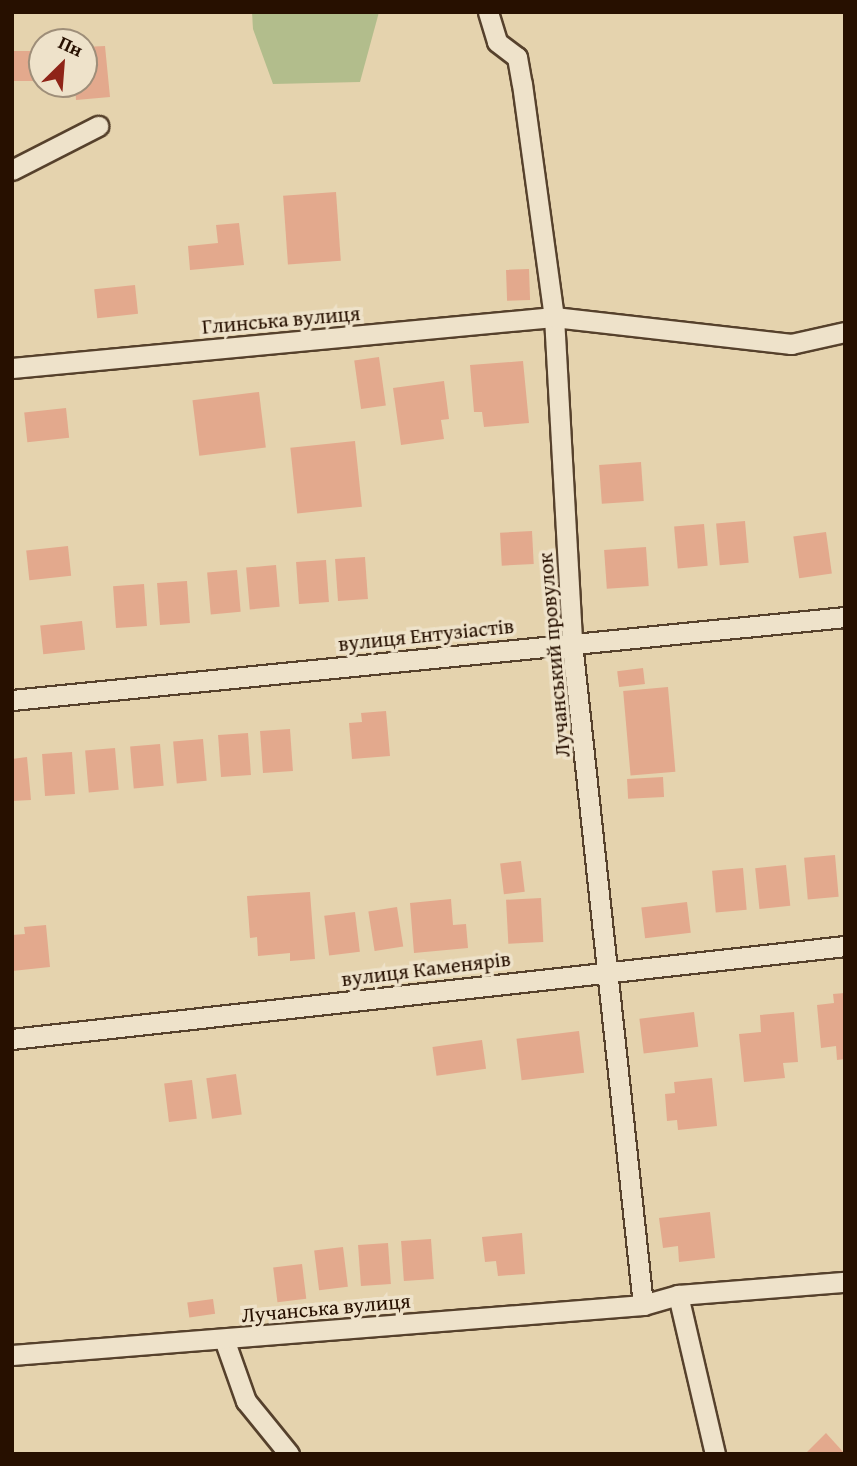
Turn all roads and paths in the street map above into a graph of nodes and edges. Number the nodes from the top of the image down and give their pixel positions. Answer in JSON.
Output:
{"nodes":[{"id":1,"x":488,"y":12,"type":"edge"},
{"id":2,"x":98,"y":126,"type":"dead end"},
{"id":3,"x":12,"y":170,"type":"edge"},
{"id":4,"x":554,"y":317,"type":"junction"},
{"id":5,"x":845,"y":332,"type":"edge"},
{"id":6,"x":12,"y":368,"type":"edge"},
{"id":7,"x":845,"y":617,"type":"edge"},
{"id":8,"x":572,"y":643,"type":"junction"},
{"id":9,"x":12,"y":700,"type":"edge"},
{"id":10,"x":845,"y":946,"type":"edge"},
{"id":11,"x":610,"y":971,"type":"junction"},
{"id":12,"x":12,"y":1039,"type":"edge"},
{"id":13,"x":845,"y":1282,"type":"edge"},
{"id":14,"x":678,"y":1295,"type":"junction"},
{"id":15,"x":643,"y":1305,"type":"junction"},
{"id":16,"x":224,"y":1339,"type":"junction"},
{"id":17,"x":12,"y":1355,"type":"edge"},
{"id":18,"x":289,"y":1454,"type":"edge"},
{"id":19,"x":715,"y":1454,"type":"edge"}],
"edges":[{"from":1,"to":4,"type":"street","name":"Лучанський провулок"},
{"from":2,"to":3,"type":"street"},
{"from":4,"to":5,"type":"street","name":"Глинська вулиця"},
{"from":4,"to":6,"type":"street","name":"Глинська вулиця"},
{"from":4,"to":8,"type":"street","name":"Лучанський провулок"},
{"from":7,"to":8,"type":"street","name":"вулиця Ентузіастів"},
{"from":8,"to":9,"type":"street","name":"вулиця Ентузіастів"},
{"from":8,"to":11,"type":"street","name":"Лучанський провулок"},
{"from":10,"to":11,"type":"street","name":"вулиця Каменярів"},
{"from":11,"to":12,"type":"street","name":"вулиця Каменярів"},
{"from":11,"to":15,"type":"street","name":"Лучанський провулок"},
{"from":13,"to":14,"type":"street","name":"Лучанська вулиця"},
{"from":14,"to":15,"type":"street","name":"Лучанська вулиця"},
{"from":14,"to":19,"type":"street"},
{"from":15,"to":16,"type":"street","name":"Лучанська вулиця"},
{"from":16,"to":17,"type":"street","name":"Лучанська вулиця"},
{"from":16,"to":18,"type":"street"}]}
